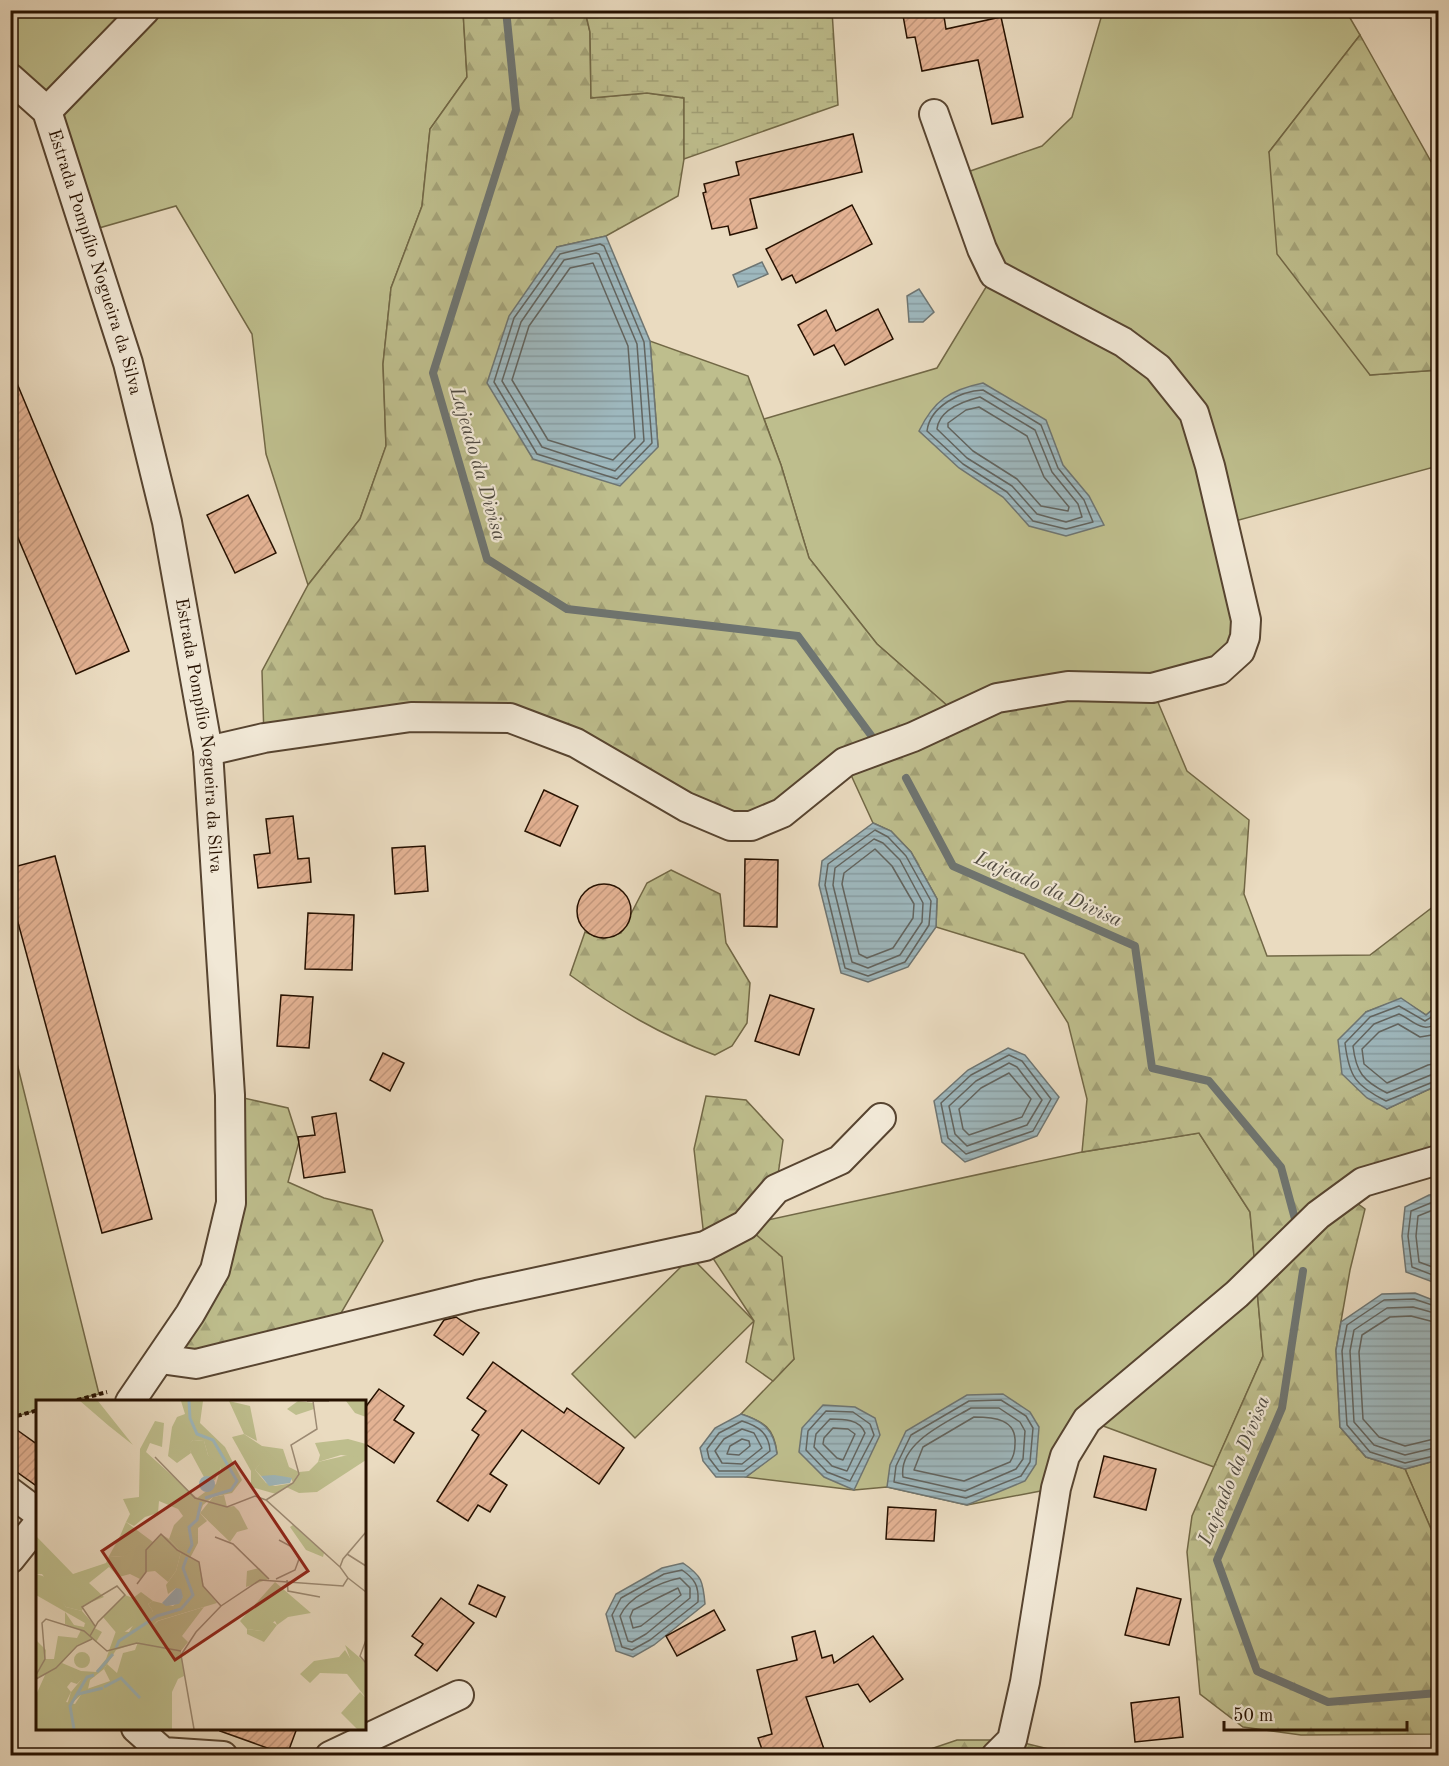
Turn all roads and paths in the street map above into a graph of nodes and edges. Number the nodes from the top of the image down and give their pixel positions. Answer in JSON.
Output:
{"nodes":[{"id":1,"x":145,"y":10,"type":"edge"},
{"id":2,"x":10,"y":78,"type":"edge"},
{"id":3,"x":47,"y":111,"type":"junction"},
{"id":4,"x":934,"y":114,"type":"dead end"},
{"id":5,"x":208,"y":751,"type":"junction"},
{"id":6,"x":881,"y":1118,"type":"dead end"},
{"id":7,"x":1438,"y":1160,"type":"edge"},
{"id":8,"x":160,"y":1359,"type":"junction"},
{"id":9,"x":131,"y":1400,"type":"edge"},
{"id":10,"x":36,"y":1411,"type":"edge"},
{"id":11,"x":10,"y":1418,"type":"edge"},
{"id":12,"x":10,"y":1492,"type":"edge"},
{"id":13,"x":36,"y":1512,"type":"edge"},
{"id":14,"x":36,"y":1526,"type":"edge"},
{"id":15,"x":10,"y":1559,"type":"edge"},
{"id":16,"x":459,"y":1695,"type":"dead end"},
{"id":17,"x":138,"y":1730,"type":"edge"},
{"id":18,"x":223,"y":1755,"type":"edge"},
{"id":19,"x":330,"y":1755,"type":"edge"},
{"id":20,"x":996,"y":1755,"type":"edge"}],
"edges":[{"from":1,"to":3,"type":"street"},
{"from":2,"to":3,"type":"street","name":"Estrada Pompílio Nogueira da Silva"},
{"from":3,"to":5,"type":"street","name":"Estrada Pompílio Nogueira da Silva"},
{"from":4,"to":5,"type":"street"},
{"from":5,"to":8,"type":"street","name":"Estrada Pompílio Nogueira da Silva"},
{"from":6,"to":8,"type":"street"},
{"from":7,"to":20,"type":"street"},
{"from":8,"to":9,"type":"street","name":"Estrada Pompílio Nogueira da Silva"},
{"from":10,"to":11,"type":"path"},
{"from":12,"to":13,"type":"street"},
{"from":14,"to":15,"type":"street"},
{"from":16,"to":19,"type":"street"},
{"from":17,"to":18,"type":"street"}]}
